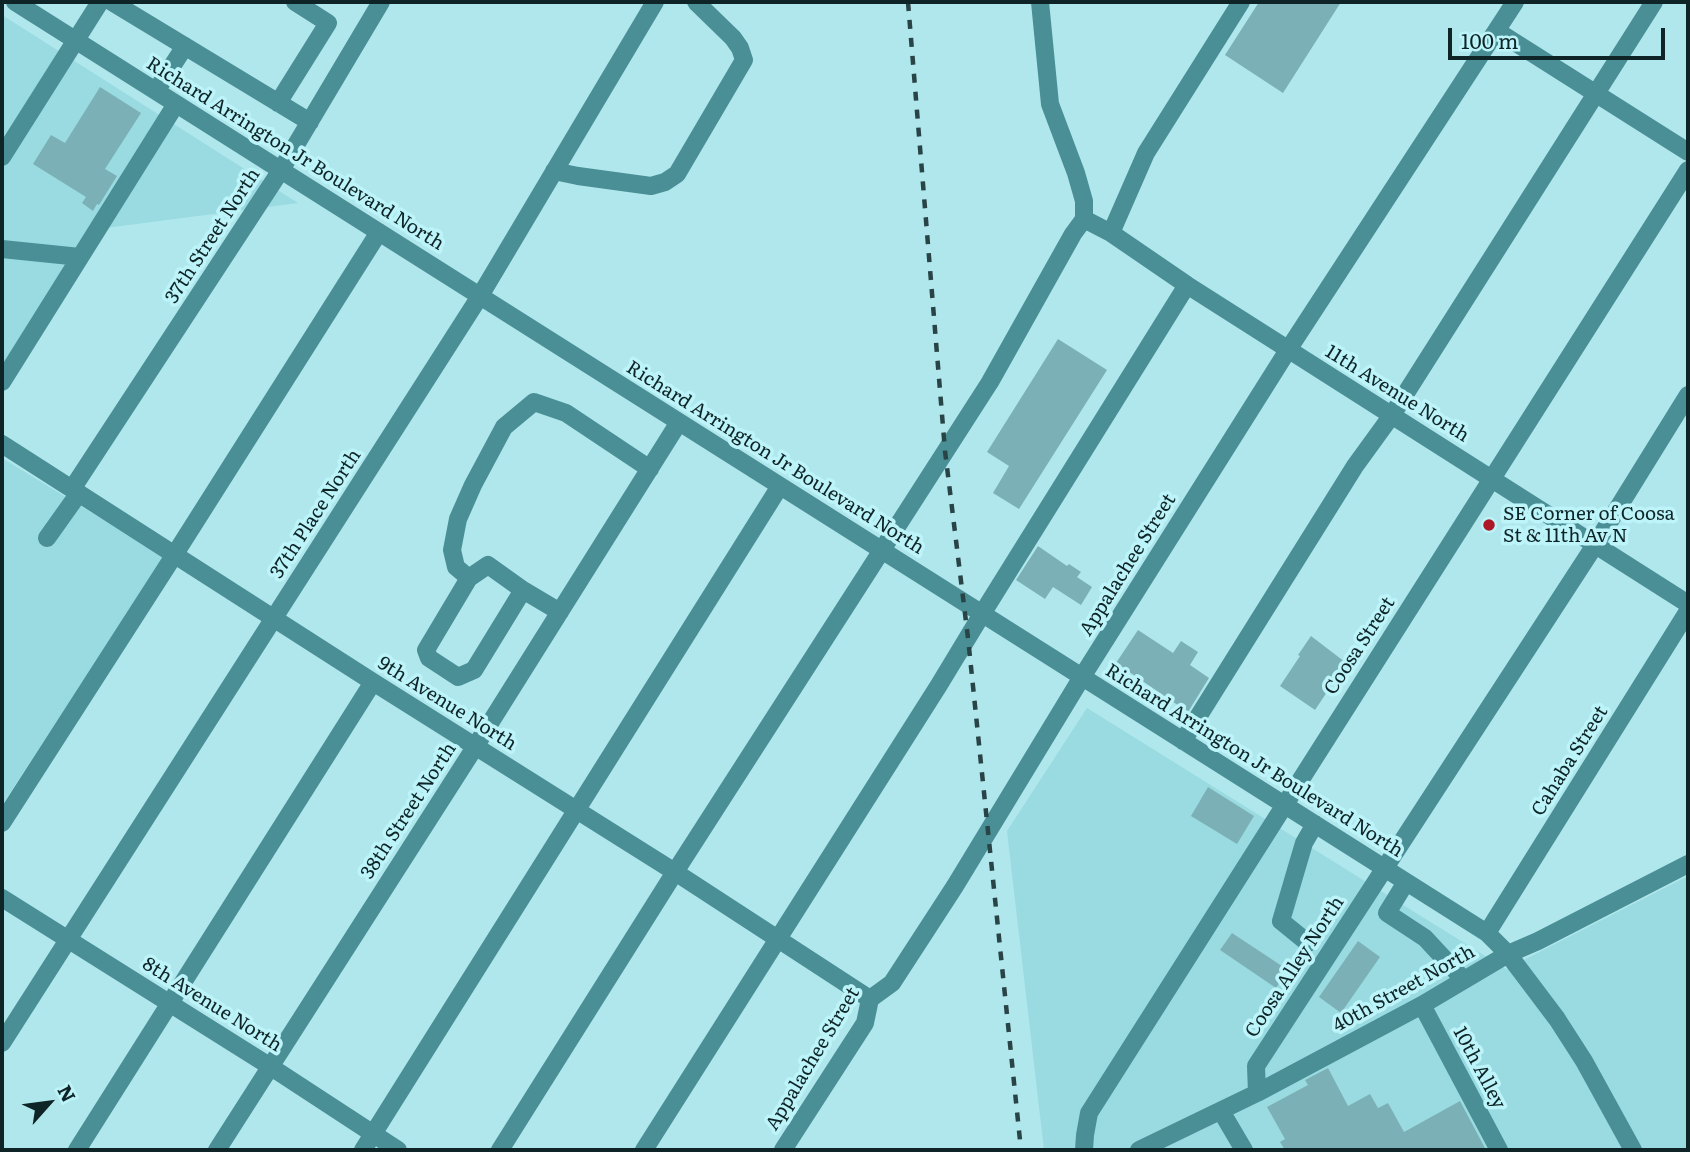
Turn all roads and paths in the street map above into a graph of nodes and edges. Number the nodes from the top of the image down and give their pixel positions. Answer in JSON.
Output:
{"nodes":[{"id":1,"x":15,"y":2,"type":"edge"},
{"id":2,"x":100,"y":2,"type":"edge"},
{"id":3,"x":112,"y":2,"type":"edge"},
{"id":4,"x":295,"y":2,"type":"edge"},
{"id":5,"x":381,"y":2,"type":"edge"},
{"id":6,"x":655,"y":2,"type":"edge"},
{"id":7,"x":696,"y":2,"type":"edge"},
{"id":8,"x":1040,"y":2,"type":"edge"},
{"id":9,"x":1241,"y":2,"type":"edge"},
{"id":10,"x":1515,"y":2,"type":"edge"},
{"id":11,"x":1654,"y":2,"type":"edge"},
{"id":12,"x":1497,"y":31,"type":"junction"},
{"id":13,"x":76,"y":41,"type":"junction"},
{"id":14,"x":186,"y":46,"type":"junction"},
{"id":15,"x":156,"y":91,"type":"junction"},
{"id":16,"x":1595,"y":93,"type":"junction"},
{"id":17,"x":278,"y":103,"type":"junction"},
{"id":18,"x":176,"y":104,"type":"junction"},
{"id":19,"x":310,"y":122,"type":"junction"},
{"id":20,"x":1688,"y":152,"type":"edge"},
{"id":21,"x":2,"y":158,"type":"edge"},
{"id":22,"x":281,"y":170,"type":"junction"},
{"id":23,"x":1688,"y":170,"type":"edge"},
{"id":24,"x":554,"y":171,"type":"junction"},
{"id":25,"x":1084,"y":219,"type":"junction"},
{"id":26,"x":379,"y":232,"type":"junction"},
{"id":27,"x":1111,"y":233,"type":"junction"},
{"id":28,"x":2,"y":249,"type":"edge"},
{"id":29,"x":80,"y":257,"type":"junction"},
{"id":30,"x":1187,"y":285,"type":"junction"},
{"id":31,"x":480,"y":296,"type":"junction"},
{"id":32,"x":1288,"y":349,"type":"junction"},
{"id":33,"x":2,"y":382,"type":"edge"},
{"id":34,"x":1688,"y":395,"type":"edge"},
{"id":35,"x":1392,"y":415,"type":"junction"},
{"id":36,"x":679,"y":422,"type":"junction"},
{"id":37,"x":2,"y":444,"type":"edge"},
{"id":38,"x":650,"y":469,"type":"junction"},
{"id":39,"x":1492,"y":479,"type":"junction"},
{"id":40,"x":780,"y":486,"type":"junction"},
{"id":41,"x":76,"y":491,"type":"junction"},
{"id":42,"x":47,"y":538,"type":"dead end"},
{"id":43,"x":1595,"y":545,"type":"junction"},
{"id":44,"x":882,"y":550,"type":"junction"},
{"id":45,"x":176,"y":554,"type":"junction"},
{"id":46,"x":469,"y":578,"type":"junction"},
{"id":47,"x":523,"y":590,"type":"junction"},
{"id":48,"x":1688,"y":604,"type":"edge"},
{"id":49,"x":1688,"y":611,"type":"edge"},
{"id":50,"x":560,"y":612,"type":"junction"},
{"id":51,"x":982,"y":614,"type":"junction"},
{"id":52,"x":274,"y":618,"type":"junction"},
{"id":53,"x":1082,"y":677,"type":"junction"},
{"id":54,"x":373,"y":682,"type":"junction"},
{"id":55,"x":1183,"y":741,"type":"junction"},
{"id":56,"x":475,"y":747,"type":"junction"},
{"id":57,"x":1284,"y":805,"type":"junction"},
{"id":58,"x":576,"y":811,"type":"junction"},
{"id":59,"x":2,"y":823,"type":"edge"},
{"id":60,"x":1315,"y":824,"type":"junction"},
{"id":61,"x":1688,"y":864,"type":"edge"},
{"id":62,"x":1385,"y":869,"type":"junction"},
{"id":63,"x":676,"y":872,"type":"junction"},
{"id":64,"x":1406,"y":882,"type":"junction"},
{"id":65,"x":2,"y":898,"type":"edge"},
{"id":66,"x":1487,"y":933,"type":"junction"},
{"id":67,"x":777,"y":938,"type":"junction"},
{"id":68,"x":68,"y":940,"type":"junction"},
{"id":69,"x":1308,"y":943,"type":"dead end"},
{"id":70,"x":1508,"y":954,"type":"junction"},
{"id":71,"x":1464,"y":980,"type":"junction"},
{"id":72,"x":870,"y":999,"type":"junction"},
{"id":73,"x":169,"y":1004,"type":"junction"},
{"id":74,"x":1422,"y":1004,"type":"junction"},
{"id":75,"x":2,"y":1043,"type":"edge"},
{"id":76,"x":271,"y":1067,"type":"junction"},
{"id":77,"x":1257,"y":1093,"type":"junction"},
{"id":78,"x":1221,"y":1111,"type":"junction"},
{"id":79,"x":373,"y":1135,"type":"junction"},
{"id":80,"x":1627,"y":1148,"type":"edge"},
{"id":81,"x":78,"y":1150,"type":"edge"},
{"id":82,"x":218,"y":1150,"type":"edge"},
{"id":83,"x":363,"y":1150,"type":"edge"},
{"id":84,"x":398,"y":1150,"type":"edge"},
{"id":85,"x":500,"y":1150,"type":"edge"},
{"id":86,"x":644,"y":1150,"type":"edge"},
{"id":87,"x":783,"y":1150,"type":"edge"},
{"id":88,"x":1084,"y":1150,"type":"edge"},
{"id":89,"x":1139,"y":1150,"type":"edge"},
{"id":90,"x":1244,"y":1150,"type":"edge"},
{"id":91,"x":1499,"y":1150,"type":"edge"}],
"edges":[{"from":1,"to":13,"type":"street","name":"Richard Arrington Jr Boulevard North"},
{"from":2,"to":13,"type":"street"},
{"from":3,"to":14,"type":"street"},
{"from":4,"to":17,"type":"street"},
{"from":5,"to":19,"type":"street","name":"37th Street North"},
{"from":6,"to":24,"type":"street","name":"37th Place North"},
{"from":7,"to":24,"type":"street"},
{"from":8,"to":25,"type":"street"},
{"from":9,"to":27,"type":"street"},
{"from":10,"to":12,"type":"street","name":"Appalachee Street"},
{"from":11,"to":16,"type":"street"},
{"from":12,"to":16,"type":"street"},
{"from":12,"to":32,"type":"street","name":"Appalachee Street"},
{"from":13,"to":15,"type":"street","name":"Richard Arrington Jr Boulevard North"},
{"from":13,"to":21,"type":"street"},
{"from":14,"to":15,"type":"street"},
{"from":14,"to":17,"type":"street"},
{"from":15,"to":18,"type":"street","name":"Richard Arrington Jr Boulevard North"},
{"from":16,"to":20,"type":"street"},
{"from":16,"to":35,"type":"street"},
{"from":17,"to":19,"type":"street"},
{"from":18,"to":22,"type":"street","name":"Richard Arrington Jr Boulevard North"},
{"from":18,"to":29,"type":"street"},
{"from":19,"to":22,"type":"street","name":"37th Street North"},
{"from":22,"to":26,"type":"street","name":"Richard Arrington Jr Boulevard North"},
{"from":22,"to":41,"type":"street","name":"37th Street North"},
{"from":23,"to":39,"type":"street","name":"Coosa Street"},
{"from":24,"to":31,"type":"street","name":"37th Place North"},
{"from":25,"to":27,"type":"street","name":"11th Avenue North"},
{"from":25,"to":44,"type":"street"},
{"from":26,"to":31,"type":"street","name":"Richard Arrington Jr Boulevard North"},
{"from":26,"to":45,"type":"street"},
{"from":27,"to":30,"type":"street","name":"11th Avenue North"},
{"from":28,"to":29,"type":"street"},
{"from":29,"to":33,"type":"street"},
{"from":30,"to":32,"type":"street","name":"11th Avenue North"},
{"from":30,"to":51,"type":"street"},
{"from":31,"to":36,"type":"street","name":"Richard Arrington Jr Boulevard North"},
{"from":31,"to":52,"type":"street","name":"37th Place North"},
{"from":32,"to":35,"type":"street","name":"11th Avenue North"},
{"from":32,"to":53,"type":"street","name":"Appalachee Street"},
{"from":34,"to":43,"type":"street","name":"Coosa Alley North"},
{"from":35,"to":39,"type":"street","name":"11th Avenue North"},
{"from":35,"to":55,"type":"street"},
{"from":36,"to":38,"type":"street","name":"38th Street North"},
{"from":36,"to":40,"type":"street","name":"Richard Arrington Jr Boulevard North"},
{"from":37,"to":41,"type":"street","name":"9th Avenue North"},
{"from":38,"to":46,"type":"street"},
{"from":38,"to":50,"type":"street","name":"38th Street North"},
{"from":39,"to":43,"type":"street","name":"11th Avenue North"},
{"from":39,"to":57,"type":"street","name":"Coosa Street"},
{"from":40,"to":44,"type":"street","name":"Richard Arrington Jr Boulevard North"},
{"from":40,"to":58,"type":"street"},
{"from":41,"to":42,"type":"street","name":"37th Street North"},
{"from":41,"to":45,"type":"street","name":"9th Avenue North"},
{"from":43,"to":48,"type":"street","name":"11th Avenue North"},
{"from":43,"to":62,"type":"street","name":"Coosa Alley North"},
{"from":44,"to":51,"type":"street","name":"Richard Arrington Jr Boulevard North"},
{"from":44,"to":63,"type":"street"},
{"from":45,"to":52,"type":"street","name":"9th Avenue North"},
{"from":45,"to":59,"type":"street"},
{"from":46,"to":47,"type":"street"},
{"from":46,"to":47,"type":"street"},
{"from":47,"to":50,"type":"street"},
{"from":49,"to":66,"type":"street","name":"Cahaba Street"},
{"from":50,"to":56,"type":"street","name":"38th Street North"},
{"from":51,"to":53,"type":"street","name":"Richard Arrington Jr Boulevard North"},
{"from":51,"to":67,"type":"street"},
{"from":52,"to":54,"type":"street","name":"9th Avenue North"},
{"from":52,"to":68,"type":"street","name":"37th Place North"},
{"from":53,"to":55,"type":"street","name":"Richard Arrington Jr Boulevard North"},
{"from":53,"to":72,"type":"street","name":"Appalachee Street"},
{"from":54,"to":56,"type":"street","name":"9th Avenue North"},
{"from":54,"to":73,"type":"street"},
{"from":55,"to":57,"type":"street","name":"Richard Arrington Jr Boulevard North"},
{"from":56,"to":58,"type":"street","name":"9th Avenue North"},
{"from":56,"to":76,"type":"street","name":"38th Street North"},
{"from":57,"to":60,"type":"street","name":"Richard Arrington Jr Boulevard North"},
{"from":57,"to":88,"type":"street","name":"Coosa Street"},
{"from":58,"to":63,"type":"street","name":"9th Avenue North"},
{"from":58,"to":79,"type":"street"},
{"from":60,"to":62,"type":"street","name":"Richard Arrington Jr Boulevard North"},
{"from":60,"to":69,"type":"street"},
{"from":61,"to":70,"type":"street","name":"40th Street North"},
{"from":62,"to":64,"type":"street","name":"Richard Arrington Jr Boulevard North"},
{"from":62,"to":77,"type":"street","name":"Coosa Alley North"},
{"from":63,"to":67,"type":"street","name":"9th Avenue North"},
{"from":63,"to":85,"type":"street"},
{"from":64,"to":66,"type":"street","name":"Richard Arrington Jr Boulevard North"},
{"from":64,"to":71,"type":"street"},
{"from":65,"to":68,"type":"street","name":"8th Avenue North"},
{"from":66,"to":70,"type":"street","name":"Richard Arrington Jr Boulevard North"},
{"from":67,"to":72,"type":"street","name":"9th Avenue North"},
{"from":67,"to":86,"type":"street"},
{"from":68,"to":73,"type":"street","name":"8th Avenue North"},
{"from":68,"to":75,"type":"street","name":"37th Place North"},
{"from":70,"to":71,"type":"street","name":"40th Street North"},
{"from":70,"to":80,"type":"street","name":"Richard Arrington Jr Boulevard North"},
{"from":71,"to":74,"type":"street","name":"40th Street North"},
{"from":72,"to":87,"type":"street","name":"Appalachee Street"},
{"from":73,"to":76,"type":"street","name":"8th Avenue North"},
{"from":73,"to":81,"type":"street"},
{"from":74,"to":77,"type":"street","name":"40th Street North"},
{"from":74,"to":91,"type":"street","name":"10th Alley"},
{"from":76,"to":79,"type":"street","name":"8th Avenue North"},
{"from":76,"to":82,"type":"street","name":"38th Street North"},
{"from":77,"to":78,"type":"street","name":"40th Street North"},
{"from":78,"to":89,"type":"street","name":"40th Street North"},
{"from":78,"to":90,"type":"street"},
{"from":79,"to":83,"type":"street"},
{"from":79,"to":84,"type":"street","name":"8th Avenue North"}]}
